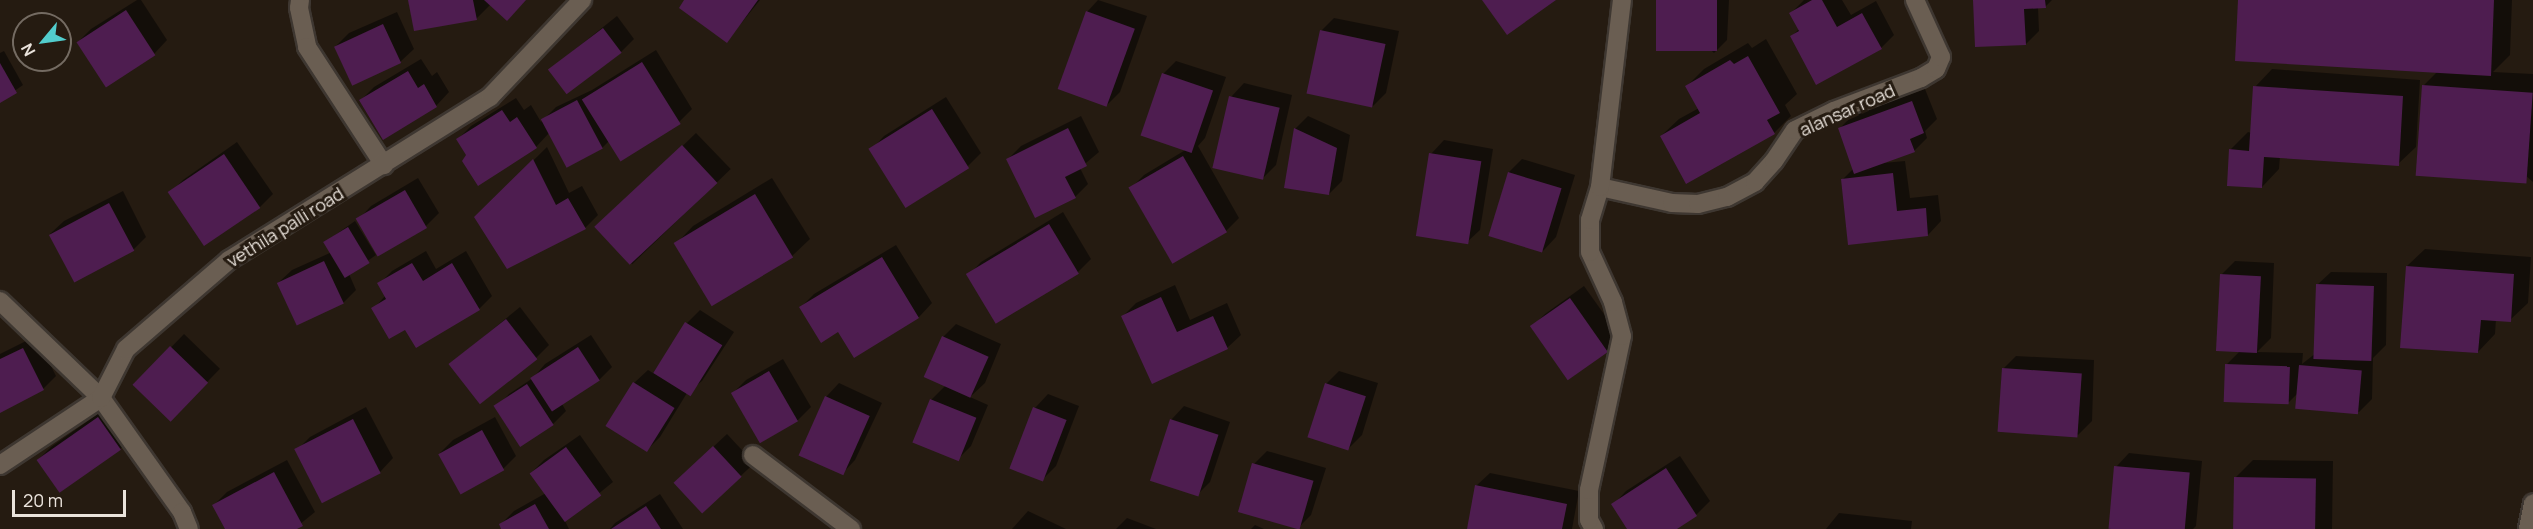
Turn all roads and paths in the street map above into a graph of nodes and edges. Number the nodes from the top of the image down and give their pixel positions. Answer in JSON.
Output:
{"nodes":[{"id":1,"x":300,"y":0,"type":"edge"},
{"id":2,"x":582,"y":0,"type":"edge"},
{"id":3,"x":1622,"y":0,"type":"edge"},
{"id":4,"x":1915,"y":0,"type":"edge"},
{"id":5,"x":384,"y":165,"type":"junction"},
{"id":6,"x":1600,"y":187,"type":"junction"},
{"id":7,"x":0,"y":301,"type":"edge"},
{"id":8,"x":101,"y":398,"type":"junction"},
{"id":9,"x":753,"y":455,"type":"dead end"},
{"id":10,"x":0,"y":465,"type":"edge"},
{"id":11,"x":2533,"y":503,"type":"edge"},
{"id":12,"x":189,"y":529,"type":"edge"},
{"id":13,"x":851,"y":529,"type":"edge"},
{"id":14,"x":1594,"y":529,"type":"edge"},
{"id":15,"x":2529,"y":529,"type":"edge"}],
"edges":[{"from":1,"to":5,"type":"street"},
{"from":2,"to":5,"type":"street","name":"vethila palli road"},
{"from":3,"to":6,"type":"street"},
{"from":4,"to":6,"type":"street","name":"alansar road"},
{"from":5,"to":8,"type":"street","name":"vethila palli road"},
{"from":6,"to":14,"type":"street"},
{"from":7,"to":8,"type":"street"},
{"from":8,"to":10,"type":"street","name":"vethila palli road"},
{"from":8,"to":12,"type":"street"},
{"from":9,"to":13,"type":"street"},
{"from":11,"to":15,"type":"street"}]}
